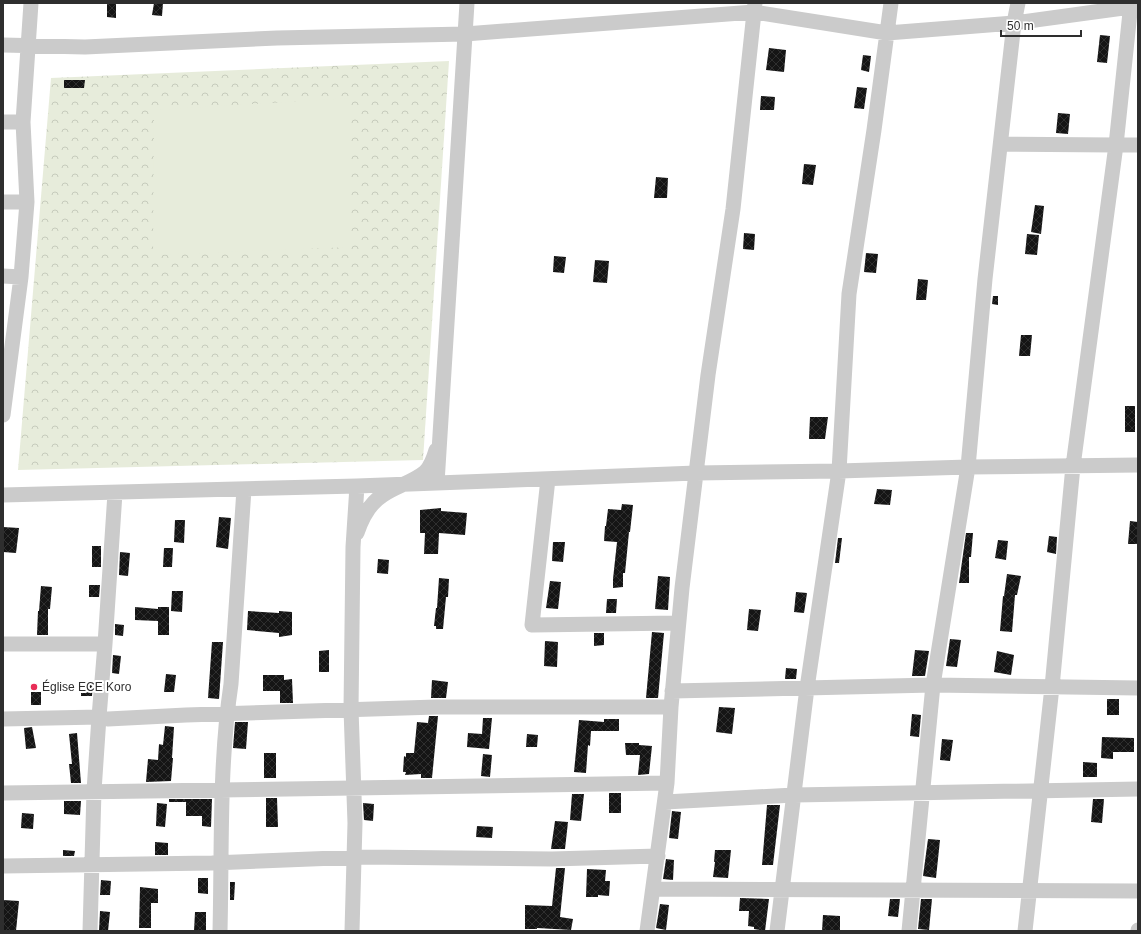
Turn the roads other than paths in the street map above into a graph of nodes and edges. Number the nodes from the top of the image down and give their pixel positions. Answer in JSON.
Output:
{"nodes":[{"id":1,"x":31,"y":3,"type":"edge"},
{"id":2,"x":467,"y":3,"type":"edge"},
{"id":3,"x":891,"y":3,"type":"edge"},
{"id":4,"x":1018,"y":3,"type":"edge"},
{"id":5,"x":1133,"y":5,"type":"edge"},
{"id":6,"x":755,"y":7,"type":"edge"},
{"id":7,"x":1014,"y":23,"type":"junction"},
{"id":8,"x":887,"y":33,"type":"junction"},
{"id":9,"x":465,"y":34,"type":"junction"},
{"id":10,"x":3,"y":45,"type":"edge"},
{"id":11,"x":27,"y":45,"type":"junction"},
{"id":12,"x":3,"y":122,"type":"edge"},
{"id":13,"x":23,"y":122,"type":"junction"},
{"id":14,"x":1001,"y":144,"type":"junction"},
{"id":15,"x":1116,"y":145,"type":"junction"},
{"id":16,"x":1138,"y":145,"type":"edge"},
{"id":17,"x":3,"y":202,"type":"edge"},
{"id":18,"x":27,"y":202,"type":"junction"},
{"id":19,"x":3,"y":276,"type":"edge"},
{"id":20,"x":21,"y":277,"type":"junction"},
{"id":21,"x":8,"y":351,"type":"edge"},
{"id":22,"x":3,"y":415,"type":"edge"},
{"id":23,"x":440,"y":441,"type":"junction"},
{"id":24,"x":1138,"y":465,"type":"edge"},
{"id":25,"x":1073,"y":466,"type":"junction"},
{"id":26,"x":968,"y":467,"type":"junction"},
{"id":27,"x":839,"y":471,"type":"junction"},
{"id":28,"x":696,"y":473,"type":"junction"},
{"id":29,"x":548,"y":479,"type":"junction"},
{"id":30,"x":437,"y":483,"type":"junction"},
{"id":31,"x":404,"y":485,"type":"junction"},
{"id":32,"x":357,"y":486,"type":"junction"},
{"id":33,"x":244,"y":489,"type":"junction"},
{"id":34,"x":115,"y":492,"type":"junction"},
{"id":35,"x":3,"y":496,"type":"edge"},
{"id":36,"x":353,"y":547,"type":"junction"},
{"id":37,"x":678,"y":623,"type":"junction"},
{"id":38,"x":3,"y":644,"type":"edge"},
{"id":39,"x":105,"y":644,"type":"junction"},
{"id":40,"x":933,"y":685,"type":"junction"},
{"id":41,"x":1052,"y":687,"type":"junction"},
{"id":42,"x":807,"y":688,"type":"junction"},
{"id":43,"x":1138,"y":688,"type":"edge"},
{"id":44,"x":672,"y":691,"type":"junction"},
{"id":45,"x":671,"y":707,"type":"junction"},
{"id":46,"x":351,"y":709,"type":"junction"},
{"id":47,"x":227,"y":713,"type":"junction"},
{"id":48,"x":99,"y":717,"type":"junction"},
{"id":49,"x":3,"y":719,"type":"edge"},
{"id":50,"x":667,"y":783,"type":"junction"},
{"id":51,"x":354,"y":788,"type":"junction"},
{"id":52,"x":1138,"y":789,"type":"edge"},
{"id":53,"x":223,"y":790,"type":"junction"},
{"id":54,"x":94,"y":791,"type":"junction"},
{"id":55,"x":1041,"y":791,"type":"junction"},
{"id":56,"x":3,"y":793,"type":"edge"},
{"id":57,"x":923,"y":793,"type":"junction"},
{"id":58,"x":794,"y":795,"type":"junction"},
{"id":59,"x":665,"y":802,"type":"junction"},
{"id":60,"x":658,"y":856,"type":"junction"},
{"id":61,"x":354,"y":858,"type":"junction"},
{"id":62,"x":222,"y":863,"type":"junction"},
{"id":63,"x":92,"y":865,"type":"junction"},
{"id":64,"x":3,"y":866,"type":"edge"},
{"id":65,"x":653,"y":889,"type":"junction"},
{"id":66,"x":782,"y":890,"type":"junction"},
{"id":67,"x":913,"y":890,"type":"junction"},
{"id":68,"x":1029,"y":890,"type":"junction"},
{"id":69,"x":1138,"y":891,"type":"edge"},
{"id":70,"x":90,"y":931,"type":"edge"},
{"id":71,"x":220,"y":931,"type":"edge"},
{"id":72,"x":352,"y":931,"type":"edge"},
{"id":73,"x":647,"y":931,"type":"edge"},
{"id":74,"x":777,"y":931,"type":"edge"},
{"id":75,"x":909,"y":931,"type":"edge"},
{"id":76,"x":1025,"y":931,"type":"edge"}],
"edges":[{"from":1,"to":11,"type":"street"},
{"from":2,"to":9,"type":"street"},
{"from":3,"to":8,"type":"street"},
{"from":4,"to":7,"type":"street"},
{"from":5,"to":7,"type":"street"},
{"from":5,"to":15,"type":"street"},
{"from":6,"to":8,"type":"street"},
{"from":6,"to":9,"type":"street"},
{"from":6,"to":28,"type":"street"},
{"from":7,"to":8,"type":"street"},
{"from":7,"to":14,"type":"street"},
{"from":8,"to":27,"type":"street"},
{"from":9,"to":11,"type":"street"},
{"from":9,"to":23,"type":"street"},
{"from":10,"to":11,"type":"street"},
{"from":11,"to":13,"type":"street"},
{"from":12,"to":13,"type":"street"},
{"from":13,"to":18,"type":"street"},
{"from":14,"to":15,"type":"street"},
{"from":14,"to":26,"type":"street"},
{"from":15,"to":16,"type":"street"},
{"from":15,"to":25,"type":"street"},
{"from":17,"to":18,"type":"street"},
{"from":18,"to":20,"type":"street"},
{"from":19,"to":20,"type":"street"},
{"from":20,"to":21,"type":"street"},
{"from":21,"to":22,"type":"street"},
{"from":23,"to":30,"type":"street"},
{"from":23,"to":31,"type":"street"},
{"from":24,"to":25,"type":"street"},
{"from":25,"to":26,"type":"street"},
{"from":25,"to":41,"type":"street"},
{"from":26,"to":27,"type":"street"},
{"from":26,"to":40,"type":"street"},
{"from":27,"to":28,"type":"street"},
{"from":27,"to":42,"type":"street"},
{"from":28,"to":29,"type":"street"},
{"from":28,"to":37,"type":"street"},
{"from":29,"to":30,"type":"street"},
{"from":29,"to":37,"type":"street"},
{"from":30,"to":31,"type":"street"},
{"from":31,"to":32,"type":"street"},
{"from":31,"to":36,"type":"street"},
{"from":32,"to":33,"type":"street"},
{"from":32,"to":36,"type":"street"},
{"from":33,"to":34,"type":"street"},
{"from":33,"to":47,"type":"street"},
{"from":34,"to":35,"type":"street"},
{"from":34,"to":39,"type":"street"},
{"from":36,"to":46,"type":"street"},
{"from":37,"to":44,"type":"street"},
{"from":38,"to":39,"type":"street"},
{"from":39,"to":48,"type":"street"},
{"from":40,"to":41,"type":"street"},
{"from":40,"to":42,"type":"street"},
{"from":40,"to":57,"type":"street"},
{"from":41,"to":43,"type":"street"},
{"from":41,"to":55,"type":"street"},
{"from":42,"to":44,"type":"street"},
{"from":42,"to":58,"type":"street"},
{"from":44,"to":45,"type":"street"},
{"from":45,"to":46,"type":"street"},
{"from":45,"to":50,"type":"street"},
{"from":46,"to":47,"type":"street"},
{"from":46,"to":51,"type":"street"},
{"from":47,"to":48,"type":"street"},
{"from":47,"to":53,"type":"street"},
{"from":48,"to":49,"type":"street"},
{"from":48,"to":54,"type":"street"},
{"from":50,"to":51,"type":"street"},
{"from":50,"to":59,"type":"street"},
{"from":51,"to":53,"type":"street"},
{"from":51,"to":61,"type":"street"},
{"from":52,"to":55,"type":"street"},
{"from":53,"to":54,"type":"street"},
{"from":53,"to":62,"type":"street"},
{"from":54,"to":56,"type":"street"},
{"from":54,"to":63,"type":"street"},
{"from":55,"to":57,"type":"street"},
{"from":55,"to":68,"type":"street"},
{"from":57,"to":58,"type":"street"},
{"from":57,"to":67,"type":"street"},
{"from":58,"to":59,"type":"street"},
{"from":58,"to":66,"type":"street"},
{"from":59,"to":60,"type":"street"},
{"from":60,"to":61,"type":"street"},
{"from":60,"to":65,"type":"street"},
{"from":61,"to":62,"type":"street"},
{"from":61,"to":72,"type":"street"},
{"from":62,"to":63,"type":"street"},
{"from":62,"to":71,"type":"street"},
{"from":63,"to":64,"type":"street"},
{"from":63,"to":70,"type":"street"},
{"from":65,"to":66,"type":"street"},
{"from":65,"to":73,"type":"street"},
{"from":66,"to":67,"type":"street"},
{"from":66,"to":74,"type":"street"},
{"from":67,"to":68,"type":"street"},
{"from":67,"to":75,"type":"street"},
{"from":68,"to":69,"type":"street"},
{"from":68,"to":76,"type":"street"}]}
